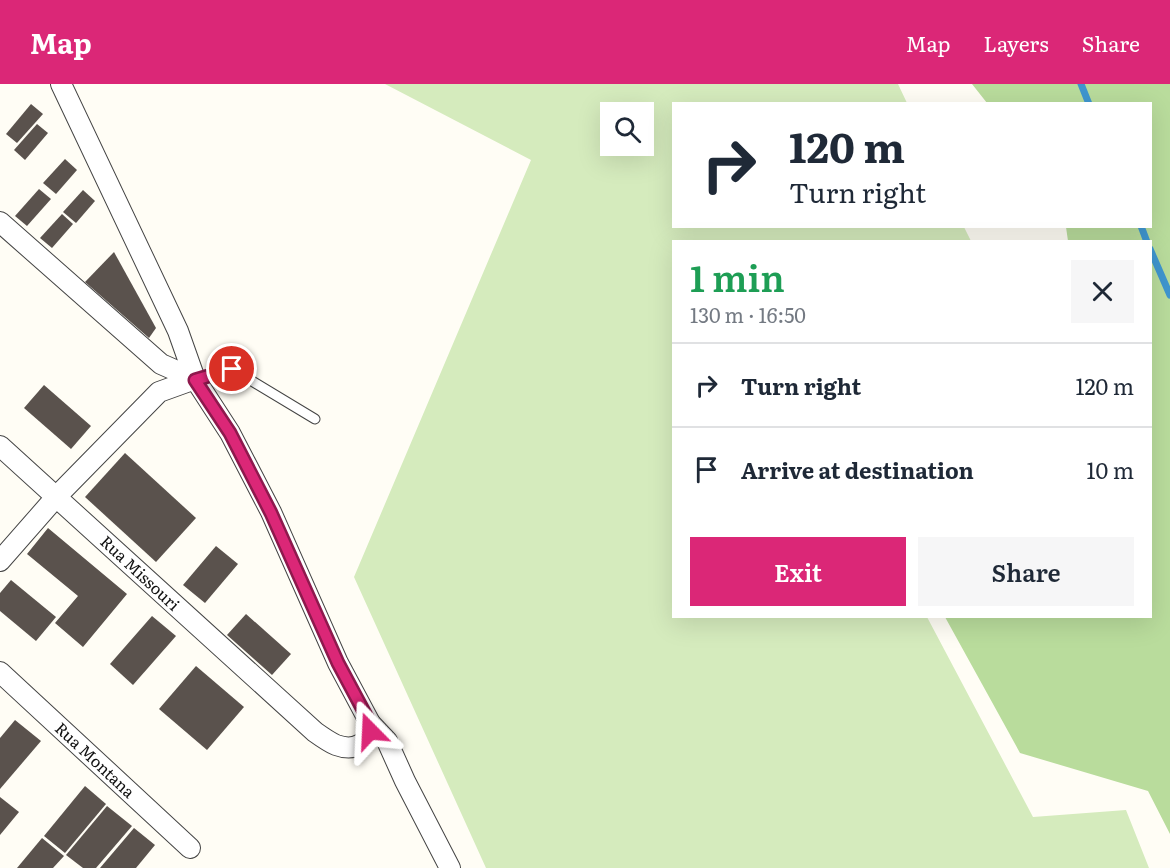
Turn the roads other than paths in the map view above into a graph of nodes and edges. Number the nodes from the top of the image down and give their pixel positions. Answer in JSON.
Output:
{"nodes":[{"id":1,"x":61,"y":84,"type":"edge"},
{"id":2,"x":0,"y":222,"type":"edge"},
{"id":3,"x":195,"y":380,"type":"junction"},
{"id":4,"x":315,"y":419,"type":"dead end"},
{"id":5,"x":0,"y":446,"type":"edge"},
{"id":6,"x":56,"y":497,"type":"junction"},
{"id":7,"x":0,"y":561,"type":"edge"},
{"id":8,"x":0,"y":672,"type":"edge"},
{"id":9,"x":370,"y":723,"type":"junction"},
{"id":10,"x":190,"y":848,"type":"dead end"},
{"id":11,"x":450,"y":868,"type":"edge"}],
"edges":[{"from":1,"to":3,"type":"street"},
{"from":2,"to":3,"type":"street"},
{"from":3,"to":4,"type":"lane"},
{"from":3,"to":6,"type":"street"},
{"from":3,"to":9,"type":"street"},
{"from":5,"to":6,"type":"street","name":"Rua Missouri"},
{"from":6,"to":7,"type":"street"},
{"from":6,"to":9,"type":"street","name":"Rua Missouri"},
{"from":8,"to":10,"type":"street","name":"Rua Montana"},
{"from":9,"to":11,"type":"street"}]}
